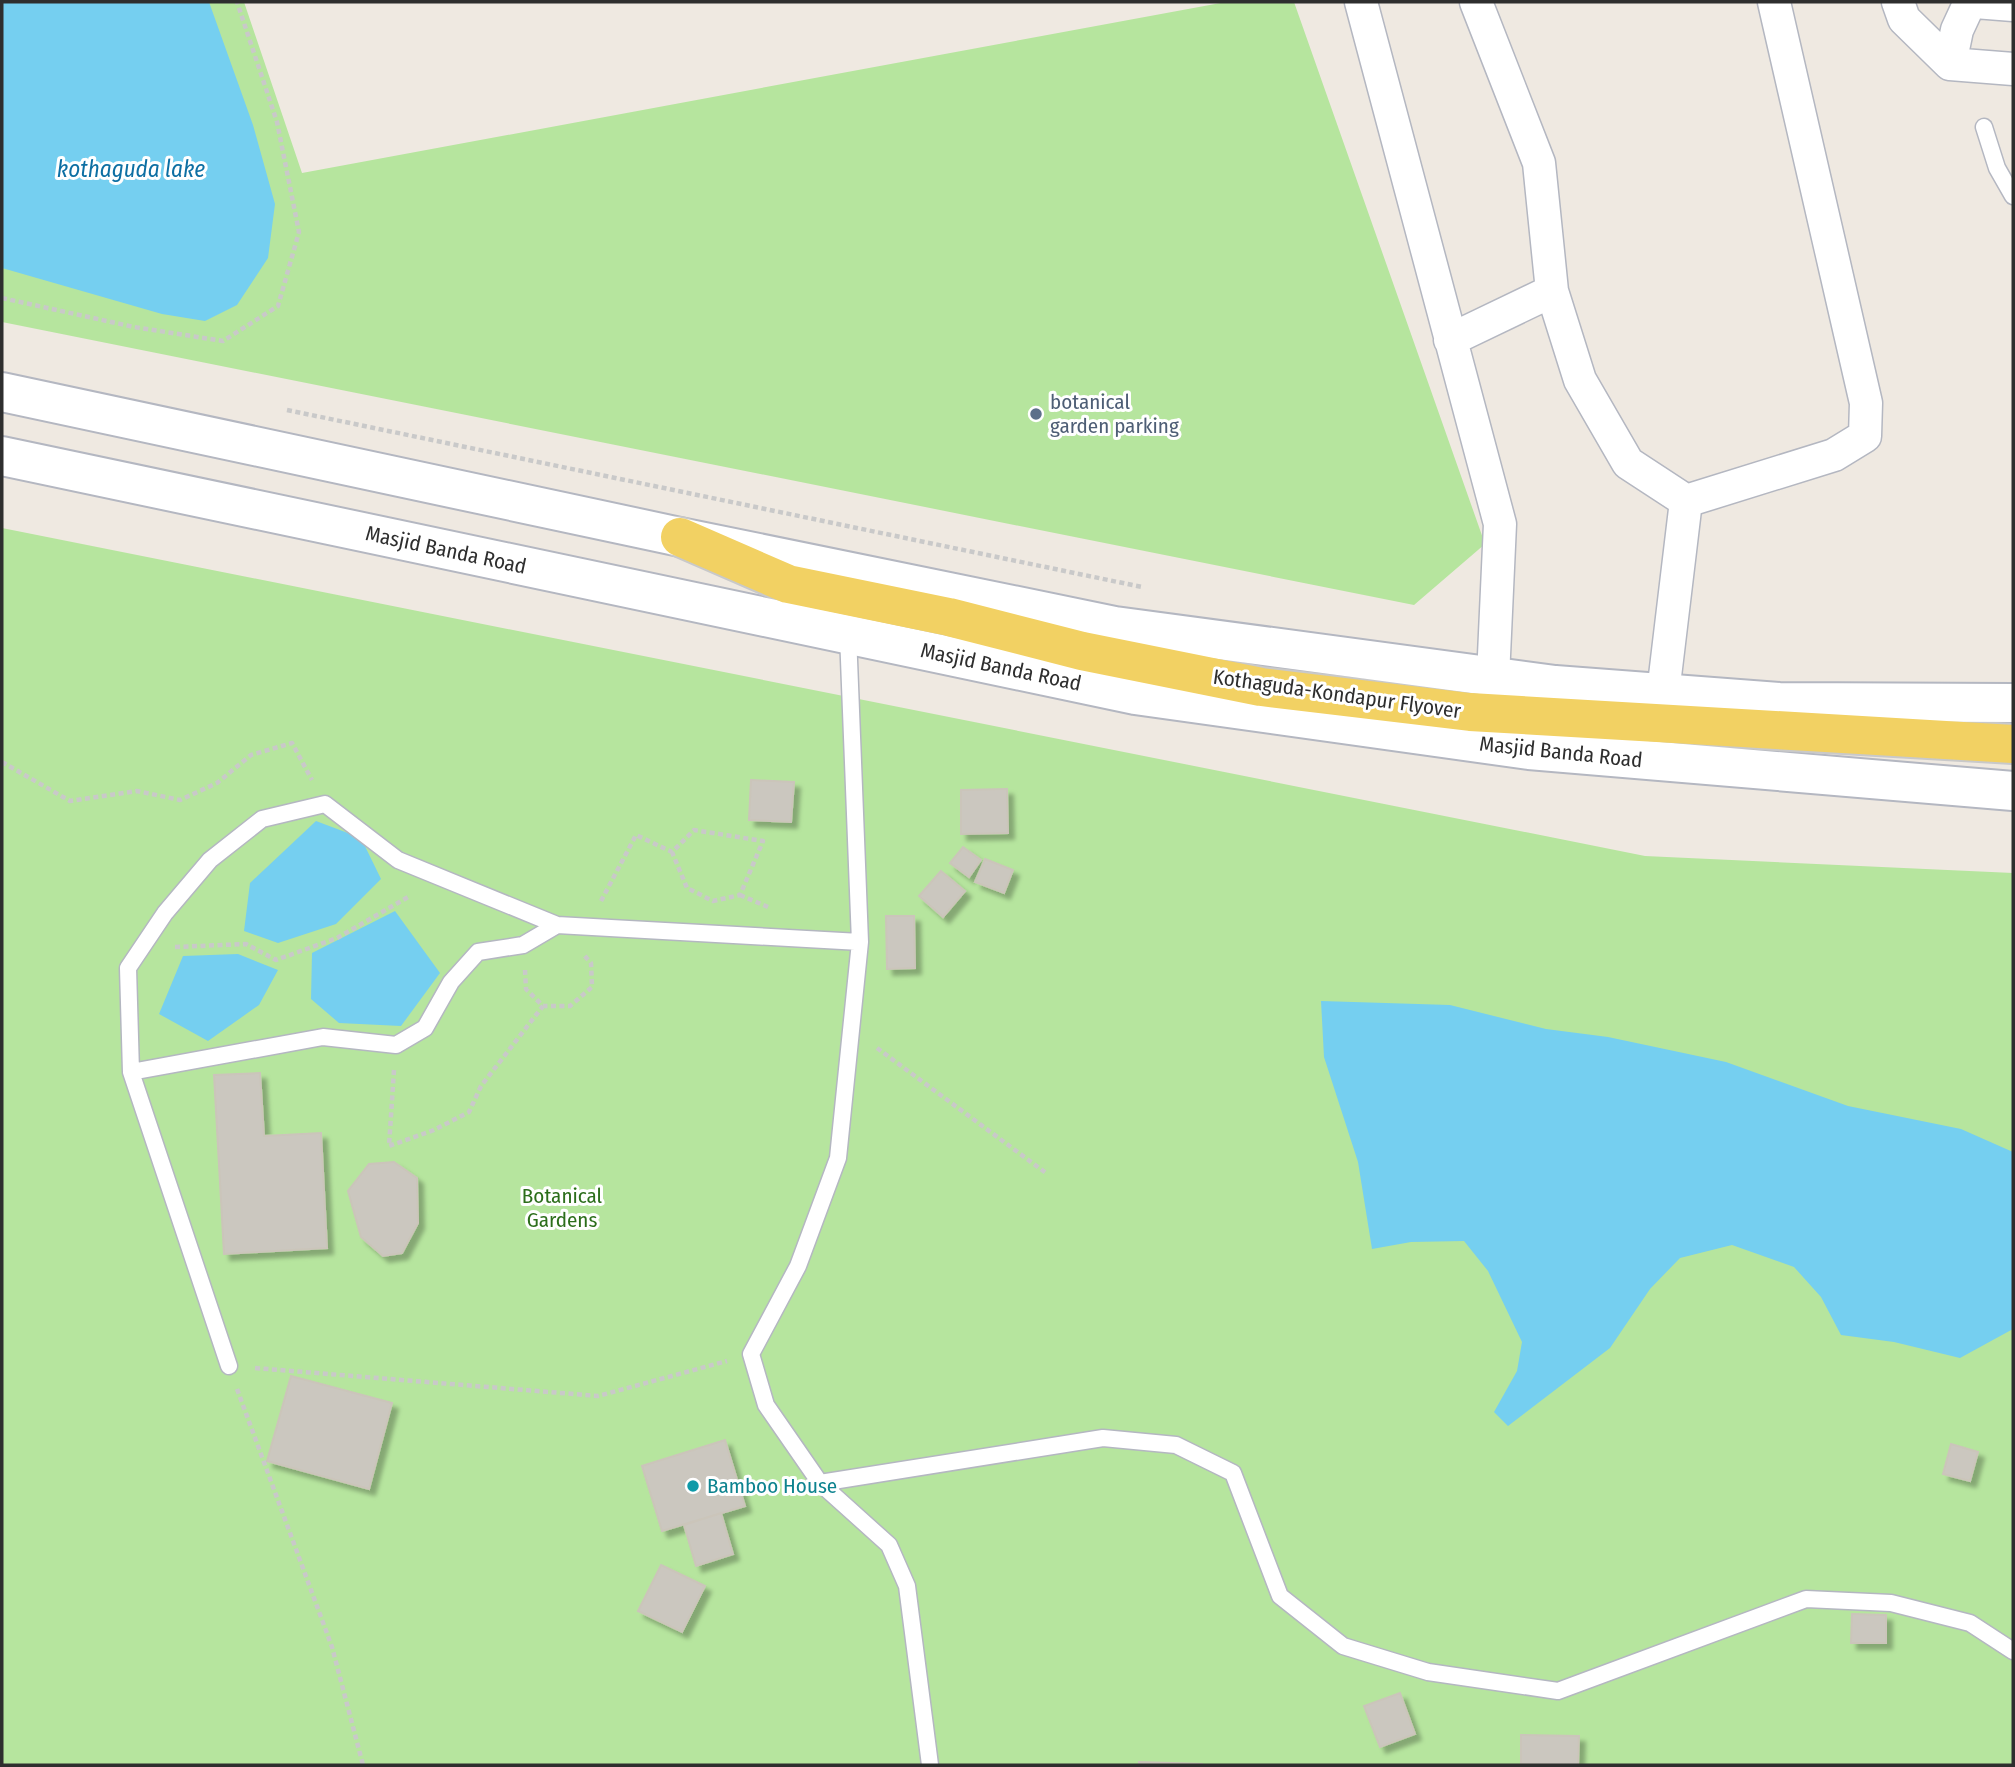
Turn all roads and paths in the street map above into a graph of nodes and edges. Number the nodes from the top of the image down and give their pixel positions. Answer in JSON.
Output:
{"nodes":[{"id":1,"x":237,"y":2,"type":"edge"},
{"id":2,"x":1361,"y":2,"type":"edge"},
{"id":3,"x":1476,"y":2,"type":"edge"},
{"id":4,"x":1774,"y":2,"type":"edge"},
{"id":5,"x":1898,"y":2,"type":"edge"},
{"id":6,"x":1972,"y":2,"type":"edge"},
{"id":7,"x":2013,"y":5,"type":"edge"},
{"id":8,"x":1950,"y":64,"type":"junction"},
{"id":9,"x":2013,"y":69,"type":"edge"},
{"id":10,"x":1984,"y":127,"type":"dead end"},
{"id":11,"x":2013,"y":196,"type":"edge"},
{"id":12,"x":1552,"y":291,"type":"junction"},
{"id":13,"x":2,"y":298,"type":"edge"},
{"id":14,"x":1450,"y":340,"type":"junction"},
{"id":15,"x":2,"y":392,"type":"edge"},
{"id":16,"x":287,"y":410,"type":"dead end"},
{"id":17,"x":2,"y":456,"type":"edge"},
{"id":18,"x":1686,"y":501,"type":"junction"},
{"id":19,"x":680,"y":537,"type":"junction"},
{"id":20,"x":1142,"y":587,"type":"dead end"},
{"id":21,"x":848,"y":634,"type":"junction"},
{"id":22,"x":1493,"y":677,"type":"junction"},
{"id":23,"x":1663,"y":693,"type":"junction"},
{"id":24,"x":2013,"y":703,"type":"edge"},
{"id":25,"x":2013,"y":744,"type":"edge"},
{"id":26,"x":2,"y":762,"type":"edge"},
{"id":27,"x":2013,"y":791,"type":"edge"},
{"id":28,"x":325,"y":804,"type":"junction"},
{"id":29,"x":672,"y":852,"type":"junction"},
{"id":30,"x":441,"y":878,"type":"junction"},
{"id":31,"x":557,"y":925,"type":"junction"},
{"id":32,"x":588,"y":927,"type":"junction"},
{"id":33,"x":860,"y":942,"type":"junction"},
{"id":34,"x":523,"y":945,"type":"junction"},
{"id":35,"x":141,"y":948,"type":"junction"},
{"id":36,"x":543,"y":1006,"type":"junction"},
{"id":37,"x":851,"y":1028,"type":"junction"},
{"id":38,"x":396,"y":1045,"type":"junction"},
{"id":39,"x":131,"y":1072,"type":"junction"},
{"id":40,"x":1046,"y":1173,"type":"dead end"},
{"id":41,"x":751,"y":1354,"type":"junction"},
{"id":42,"x":229,"y":1366,"type":"junction"},
{"id":43,"x":820,"y":1483,"type":"junction"},
{"id":44,"x":2013,"y":1651,"type":"edge"},
{"id":45,"x":363,"y":1765,"type":"edge"},
{"id":46,"x":930,"y":1765,"type":"edge"}],
"edges":[{"from":1,"to":13,"type":"path"},
{"from":2,"to":14,"type":"street"},
{"from":3,"to":12,"type":"street"},
{"from":4,"to":18,"type":"street"},
{"from":5,"to":8,"type":"street"},
{"from":6,"to":7,"type":"street"},
{"from":6,"to":8,"type":"street"},
{"from":8,"to":9,"type":"street"},
{"from":10,"to":11,"type":"lane"},
{"from":12,"to":14,"type":"street"},
{"from":12,"to":18,"type":"street"},
{"from":14,"to":22,"type":"street"},
{"from":15,"to":19,"type":"main road"},
{"from":16,"to":20,"type":"path"},
{"from":17,"to":21,"type":"main road","name":"Masjid Banda Road"},
{"from":18,"to":23,"type":"street"},
{"from":19,"to":22,"type":"main road"},
{"from":19,"to":25,"type":"main road","name":"Kothaguda-Kondapur Flyover"},
{"from":21,"to":27,"type":"main road","name":"Masjid Banda Road"},
{"from":21,"to":33,"type":"lane"},
{"from":22,"to":23,"type":"main road"},
{"from":23,"to":24,"type":"main road"},
{"from":26,"to":28,"type":"path"},
{"from":28,"to":30,"type":"lane"},
{"from":28,"to":35,"type":"lane"},
{"from":29,"to":29,"type":"path"},
{"from":29,"to":32,"type":"path"},
{"from":30,"to":31,"type":"lane"},
{"from":30,"to":35,"type":"path"},
{"from":31,"to":32,"type":"lane"},
{"from":31,"to":34,"type":"lane"},
{"from":31,"to":36,"type":"path"},
{"from":32,"to":33,"type":"lane"},
{"from":33,"to":37,"type":"lane"},
{"from":34,"to":36,"type":"path"},
{"from":34,"to":38,"type":"lane"},
{"from":35,"to":39,"type":"lane"},
{"from":36,"to":38,"type":"path"},
{"from":37,"to":40,"type":"path"},
{"from":37,"to":41,"type":"lane"},
{"from":38,"to":39,"type":"lane"},
{"from":39,"to":42,"type":"lane"},
{"from":41,"to":42,"type":"path"},
{"from":41,"to":43,"type":"lane"},
{"from":42,"to":45,"type":"path"},
{"from":43,"to":44,"type":"lane"},
{"from":43,"to":46,"type":"lane"}]}
